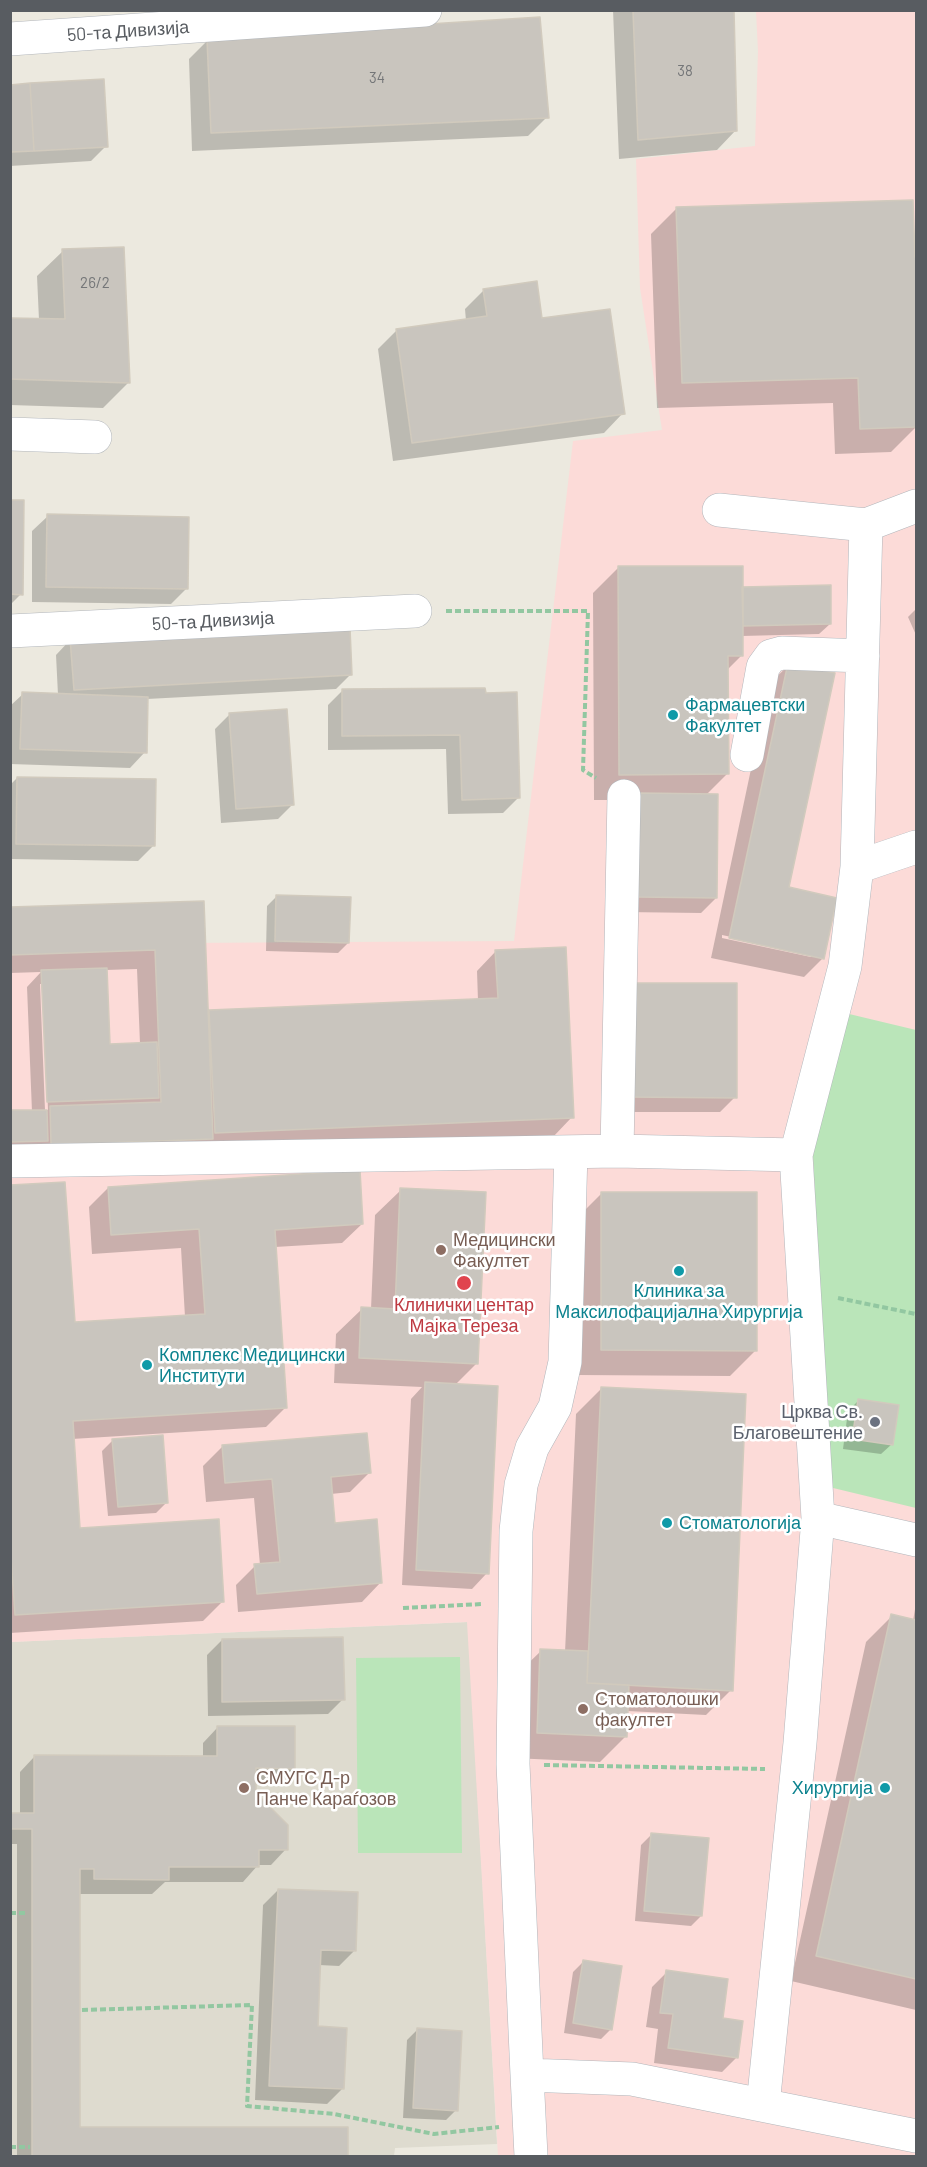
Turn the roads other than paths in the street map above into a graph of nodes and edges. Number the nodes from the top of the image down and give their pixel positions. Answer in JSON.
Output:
{"nodes":[{"id":1,"x":425,"y":10,"type":"edge"},
{"id":2,"x":10,"y":39,"type":"edge"},
{"id":3,"x":10,"y":434,"type":"edge"},
{"id":4,"x":95,"y":437,"type":"dead end"},
{"id":5,"x":916,"y":506,"type":"edge"},
{"id":6,"x":719,"y":510,"type":"dead end"},
{"id":7,"x":866,"y":525,"type":"junction"},
{"id":8,"x":415,"y":611,"type":"road end"},
{"id":9,"x":10,"y":631,"type":"edge"},
{"id":10,"x":863,"y":656,"type":"junction"},
{"id":11,"x":747,"y":755,"type":"dead end"},
{"id":12,"x":624,"y":796,"type":"road end"},
{"id":13,"x":916,"y":847,"type":"edge"},
{"id":14,"x":857,"y":867,"type":"junction"},
{"id":15,"x":617,"y":1151,"type":"junction"},
{"id":16,"x":571,"y":1152,"type":"junction"},
{"id":17,"x":796,"y":1155,"type":"junction"},
{"id":18,"x":10,"y":1161,"type":"edge"},
{"id":19,"x":818,"y":1518,"type":"junction"},
{"id":20,"x":916,"y":1540,"type":"edge"},
{"id":21,"x":527,"y":2075,"type":"junction"},
{"id":22,"x":763,"y":2105,"type":"junction"},
{"id":23,"x":916,"y":2136,"type":"edge"},
{"id":24,"x":531,"y":2157,"type":"edge"}],
"edges":[{"from":1,"to":2,"type":"street","name":"50-та Дивизија"},
{"from":3,"to":4,"type":"street"},
{"from":5,"to":7,"type":"street"},
{"from":6,"to":7,"type":"street"},
{"from":7,"to":10,"type":"street"},
{"from":8,"to":9,"type":"street","name":"50-та Дивизија"},
{"from":10,"to":11,"type":"street"},
{"from":10,"to":14,"type":"street"},
{"from":12,"to":15,"type":"street"},
{"from":13,"to":14,"type":"street"},
{"from":14,"to":17,"type":"street"},
{"from":15,"to":16,"type":"street"},
{"from":15,"to":17,"type":"street"},
{"from":16,"to":18,"type":"street"},
{"from":16,"to":21,"type":"street"},
{"from":17,"to":19,"type":"street"},
{"from":19,"to":20,"type":"street"},
{"from":19,"to":22,"type":"street"},
{"from":21,"to":22,"type":"street"},
{"from":21,"to":24,"type":"street"},
{"from":22,"to":23,"type":"street"}]}
